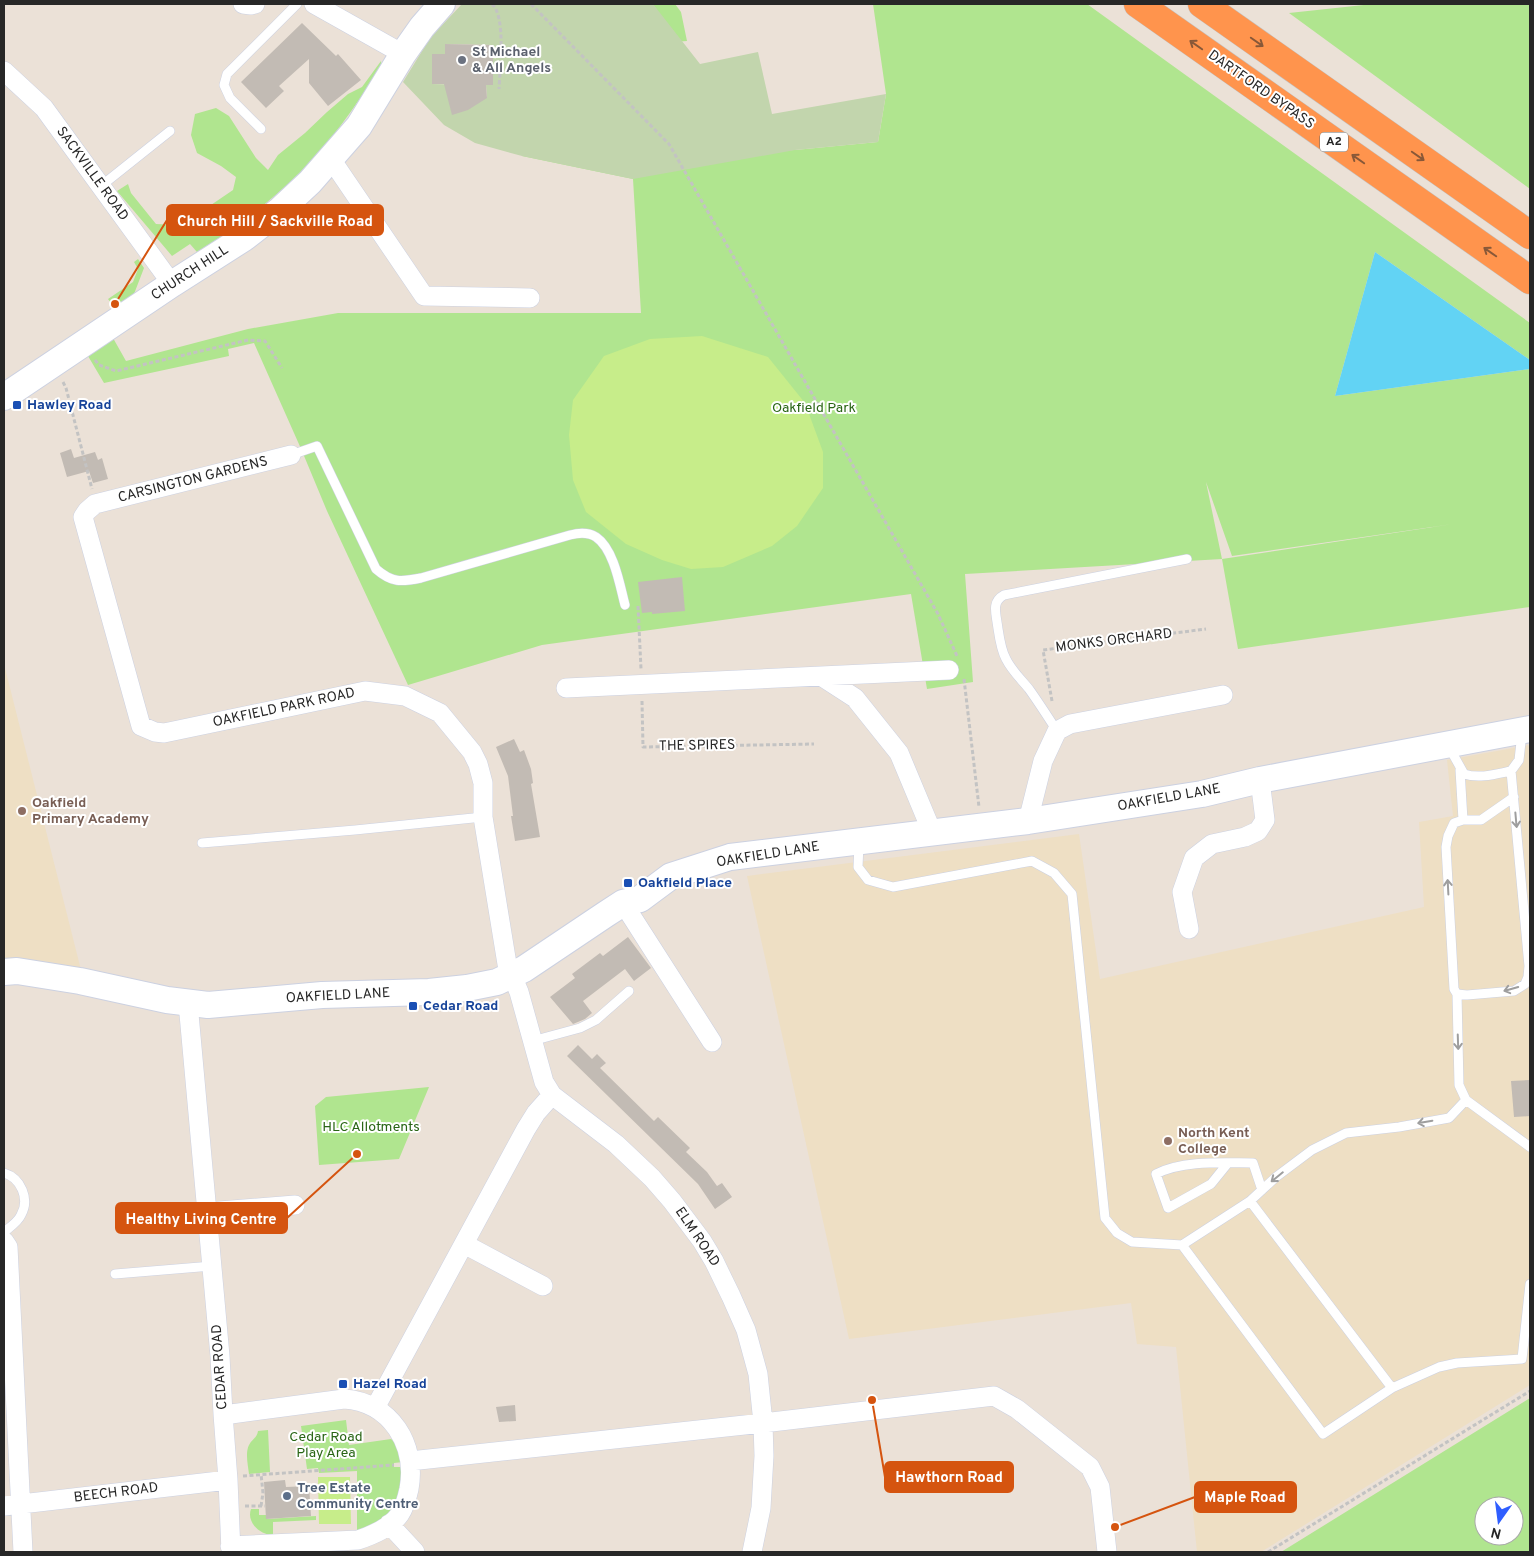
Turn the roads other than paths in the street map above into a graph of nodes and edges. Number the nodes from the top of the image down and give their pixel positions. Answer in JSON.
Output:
{"nodes":[{"id":1,"x":243,"y":4,"type":"edge"},
{"id":2,"x":255,"y":4,"type":"edge"},
{"id":3,"x":297,"y":4,"type":"edge"},
{"id":4,"x":314,"y":4,"type":"edge"},
{"id":5,"x":442,"y":4,"type":"edge"},
{"id":6,"x":1138,"y":4,"type":"edge"},
{"id":7,"x":1202,"y":4,"type":"edge"},
{"id":8,"x":403,"y":54,"type":"junction"},
{"id":9,"x":4,"y":71,"type":"edge"},
{"id":10,"x":261,"y":129,"type":"dead end"},
{"id":11,"x":170,"y":131,"type":"dead end"},
{"id":12,"x":331,"y":159,"type":"junction"},
{"id":13,"x":101,"y":186,"type":"junction"},
{"id":14,"x":1530,"y":235,"type":"edge"},
{"id":15,"x":1530,"y":280,"type":"edge"},
{"id":16,"x":172,"y":284,"type":"junction"},
{"id":17,"x":530,"y":298,"type":"dead end"},
{"id":18,"x":4,"y":396,"type":"edge"},
{"id":19,"x":291,"y":455,"type":"joint"},
{"id":20,"x":95,"y":504,"type":"joint"},
{"id":21,"x":1187,"y":558,"type":"dead end"},
{"id":22,"x":625,"y":605,"type":"dead end"},
{"id":23,"x":957,"y":668,"type":"road end"},
{"id":24,"x":821,"y":676,"type":"junction"},
{"id":25,"x":566,"y":688,"type":"dead end"},
{"id":26,"x":1223,"y":695,"type":"dead end"},
{"id":27,"x":1526,"y":730,"type":"edge"},
{"id":28,"x":1057,"y":731,"type":"junction"},
{"id":29,"x":1448,"y":745,"type":"junction"},
{"id":30,"x":1460,"y":770,"type":"junction"},
{"id":31,"x":1512,"y":771,"type":"junction"},
{"id":32,"x":1260,"y":780,"type":"junction"},
{"id":33,"x":1514,"y":797,"type":"junction"},
{"id":34,"x":483,"y":817,"type":"junction"},
{"id":35,"x":1464,"y":820,"type":"junction"},
{"id":36,"x":1028,"y":821,"type":"junction"},
{"id":37,"x":932,"y":832,"type":"junction"},
{"id":38,"x":859,"y":841,"type":"junction"},
{"id":39,"x":202,"y":843,"type":"dead end"},
{"id":40,"x":623,"y":903,"type":"junction"},
{"id":41,"x":1189,"y":930,"type":"dead end"},
{"id":42,"x":4,"y":972,"type":"edge"},
{"id":43,"x":512,"y":976,"type":"junction"},
{"id":44,"x":629,"y":991,"type":"dead end"},
{"id":45,"x":1457,"y":994,"type":"junction"},
{"id":46,"x":188,"y":1003,"type":"junction"},
{"id":47,"x":532,"y":1041,"type":"junction"},
{"id":48,"x":712,"y":1042,"type":"dead end"},
{"id":49,"x":552,"y":1095,"type":"junction"},
{"id":50,"x":1466,"y":1100,"type":"junction"},
{"id":51,"x":1530,"y":1147,"type":"edge"},
{"id":52,"x":1228,"y":1163,"type":"junction"},
{"id":53,"x":4,"y":1173,"type":"edge"},
{"id":54,"x":1262,"y":1190,"type":"junction"},
{"id":55,"x":1250,"y":1201,"type":"junction"},
{"id":56,"x":295,"y":1205,"type":"dead end"},
{"id":57,"x":207,"y":1212,"type":"junction"},
{"id":58,"x":4,"y":1232,"type":"edge"},
{"id":59,"x":4,"y":1241,"type":"edge"},
{"id":60,"x":464,"y":1244,"type":"junction"},
{"id":61,"x":1182,"y":1245,"type":"junction"},
{"id":62,"x":212,"y":1266,"type":"junction"},
{"id":63,"x":116,"y":1274,"type":"dead end"},
{"id":64,"x":1530,"y":1284,"type":"edge"},
{"id":65,"x":542,"y":1286,"type":"dead end"},
{"id":66,"x":1392,"y":1388,"type":"junction"},
{"id":67,"x":375,"y":1408,"type":"junction"},
{"id":68,"x":223,"y":1414,"type":"junction"},
{"id":69,"x":763,"y":1423,"type":"junction"},
{"id":70,"x":410,"y":1461,"type":"junction"},
{"id":71,"x":228,"y":1480,"type":"junction"},
{"id":72,"x":12,"y":1505,"type":"edge"},
{"id":73,"x":389,"y":1524,"type":"junction"},
{"id":74,"x":230,"y":1549,"type":"edge"},
{"id":75,"x":23,"y":1552,"type":"edge"},
{"id":76,"x":415,"y":1552,"type":"edge"},
{"id":77,"x":752,"y":1552,"type":"edge"},
{"id":78,"x":1107,"y":1552,"type":"edge"}],
"edges":[{"from":1,"to":2,"type":"street"},
{"from":3,"to":10,"type":"lane"},
{"from":4,"to":8,"type":"street"},
{"from":5,"to":8,"type":"street","name":"CHURCH HILL"},
{"from":15,"to":6,"type":"highway","name":"DARTFORD BYPASS","number":"A2","one_way":true},
{"from":7,"to":14,"type":"highway","one_way":true},
{"from":8,"to":12,"type":"street","name":"CHURCH HILL"},
{"from":9,"to":13,"type":"street","name":"SACKVILLE ROAD"},
{"from":11,"to":13,"type":"lane"},
{"from":12,"to":16,"type":"street","name":"CHURCH HILL"},
{"from":12,"to":17,"type":"street"},
{"from":13,"to":16,"type":"street","name":"SACKVILLE ROAD"},
{"from":16,"to":18,"type":"street","name":"CHURCH HILL"},
{"from":19,"to":20,"type":"street","name":"CARSINGTON GARDENS"},
{"from":19,"to":22,"type":"lane"},
{"from":20,"to":34,"type":"street","name":"OAKFIELD PARK ROAD"},
{"from":21,"to":28,"type":"lane"},
{"from":23,"to":24,"type":"street"},
{"from":24,"to":25,"type":"street"},
{"from":24,"to":37,"type":"street"},
{"from":26,"to":28,"type":"street"},
{"from":27,"to":29,"type":"street","name":"OAKFIELD LANE"},
{"from":27,"to":31,"type":"lane"},
{"from":28,"to":36,"type":"street"},
{"from":29,"to":30,"type":"lane"},
{"from":29,"to":32,"type":"street","name":"OAKFIELD LANE"},
{"from":30,"to":31,"type":"lane"},
{"from":30,"to":35,"type":"lane"},
{"from":31,"to":33,"type":"lane"},
{"from":32,"to":36,"type":"street","name":"OAKFIELD LANE"},
{"from":32,"to":41,"type":"street"},
{"from":33,"to":35,"type":"lane"},
{"from":33,"to":45,"type":"lane","one_way":true},
{"from":34,"to":39,"type":"lane"},
{"from":34,"to":43,"type":"street","name":"OAKFIELD PARK ROAD"},
{"from":45,"to":35,"type":"lane","one_way":true},
{"from":36,"to":37,"type":"street","name":"OAKFIELD LANE"},
{"from":37,"to":38,"type":"street","name":"OAKFIELD LANE"},
{"from":38,"to":40,"type":"street","name":"OAKFIELD LANE"},
{"from":38,"to":61,"type":"lane"},
{"from":40,"to":43,"type":"street","name":"OAKFIELD LANE"},
{"from":40,"to":48,"type":"street"},
{"from":42,"to":46,"type":"street","name":"OAKFIELD LANE"},
{"from":43,"to":46,"type":"street","name":"OAKFIELD LANE"},
{"from":43,"to":47,"type":"street","name":"ELM ROAD"},
{"from":44,"to":47,"type":"lane"},
{"from":45,"to":50,"type":"lane","one_way":true},
{"from":46,"to":57,"type":"street","name":"CEDAR ROAD"},
{"from":47,"to":49,"type":"street","name":"ELM ROAD"},
{"from":49,"to":60,"type":"street"},
{"from":49,"to":69,"type":"street","name":"ELM ROAD"},
{"from":50,"to":51,"type":"lane"},
{"from":50,"to":54,"type":"lane","one_way":true},
{"from":52,"to":52,"type":"lane"},
{"from":52,"to":54,"type":"lane"},
{"from":53,"to":58,"type":"lane"},
{"from":54,"to":55,"type":"lane"},
{"from":55,"to":61,"type":"lane"},
{"from":55,"to":66,"type":"lane"},
{"from":56,"to":57,"type":"street"},
{"from":57,"to":62,"type":"street","name":"CEDAR ROAD"},
{"from":59,"to":72,"type":"street"},
{"from":60,"to":65,"type":"street"},
{"from":60,"to":67,"type":"street"},
{"from":61,"to":66,"type":"lane"},
{"from":62,"to":63,"type":"lane"},
{"from":62,"to":68,"type":"street","name":"CEDAR ROAD"},
{"from":64,"to":66,"type":"lane"},
{"from":67,"to":68,"type":"street"},
{"from":67,"to":70,"type":"street"},
{"from":68,"to":71,"type":"street","name":"CEDAR ROAD"},
{"from":69,"to":70,"type":"street"},
{"from":69,"to":77,"type":"street","name":"ELM ROAD"},
{"from":69,"to":78,"type":"street"},
{"from":70,"to":73,"type":"street"},
{"from":71,"to":72,"type":"street","name":"BEECH ROAD"},
{"from":71,"to":74,"type":"street","name":"CEDAR ROAD"},
{"from":72,"to":75,"type":"street"},
{"from":73,"to":74,"type":"street"},
{"from":73,"to":76,"type":"street"}]}
